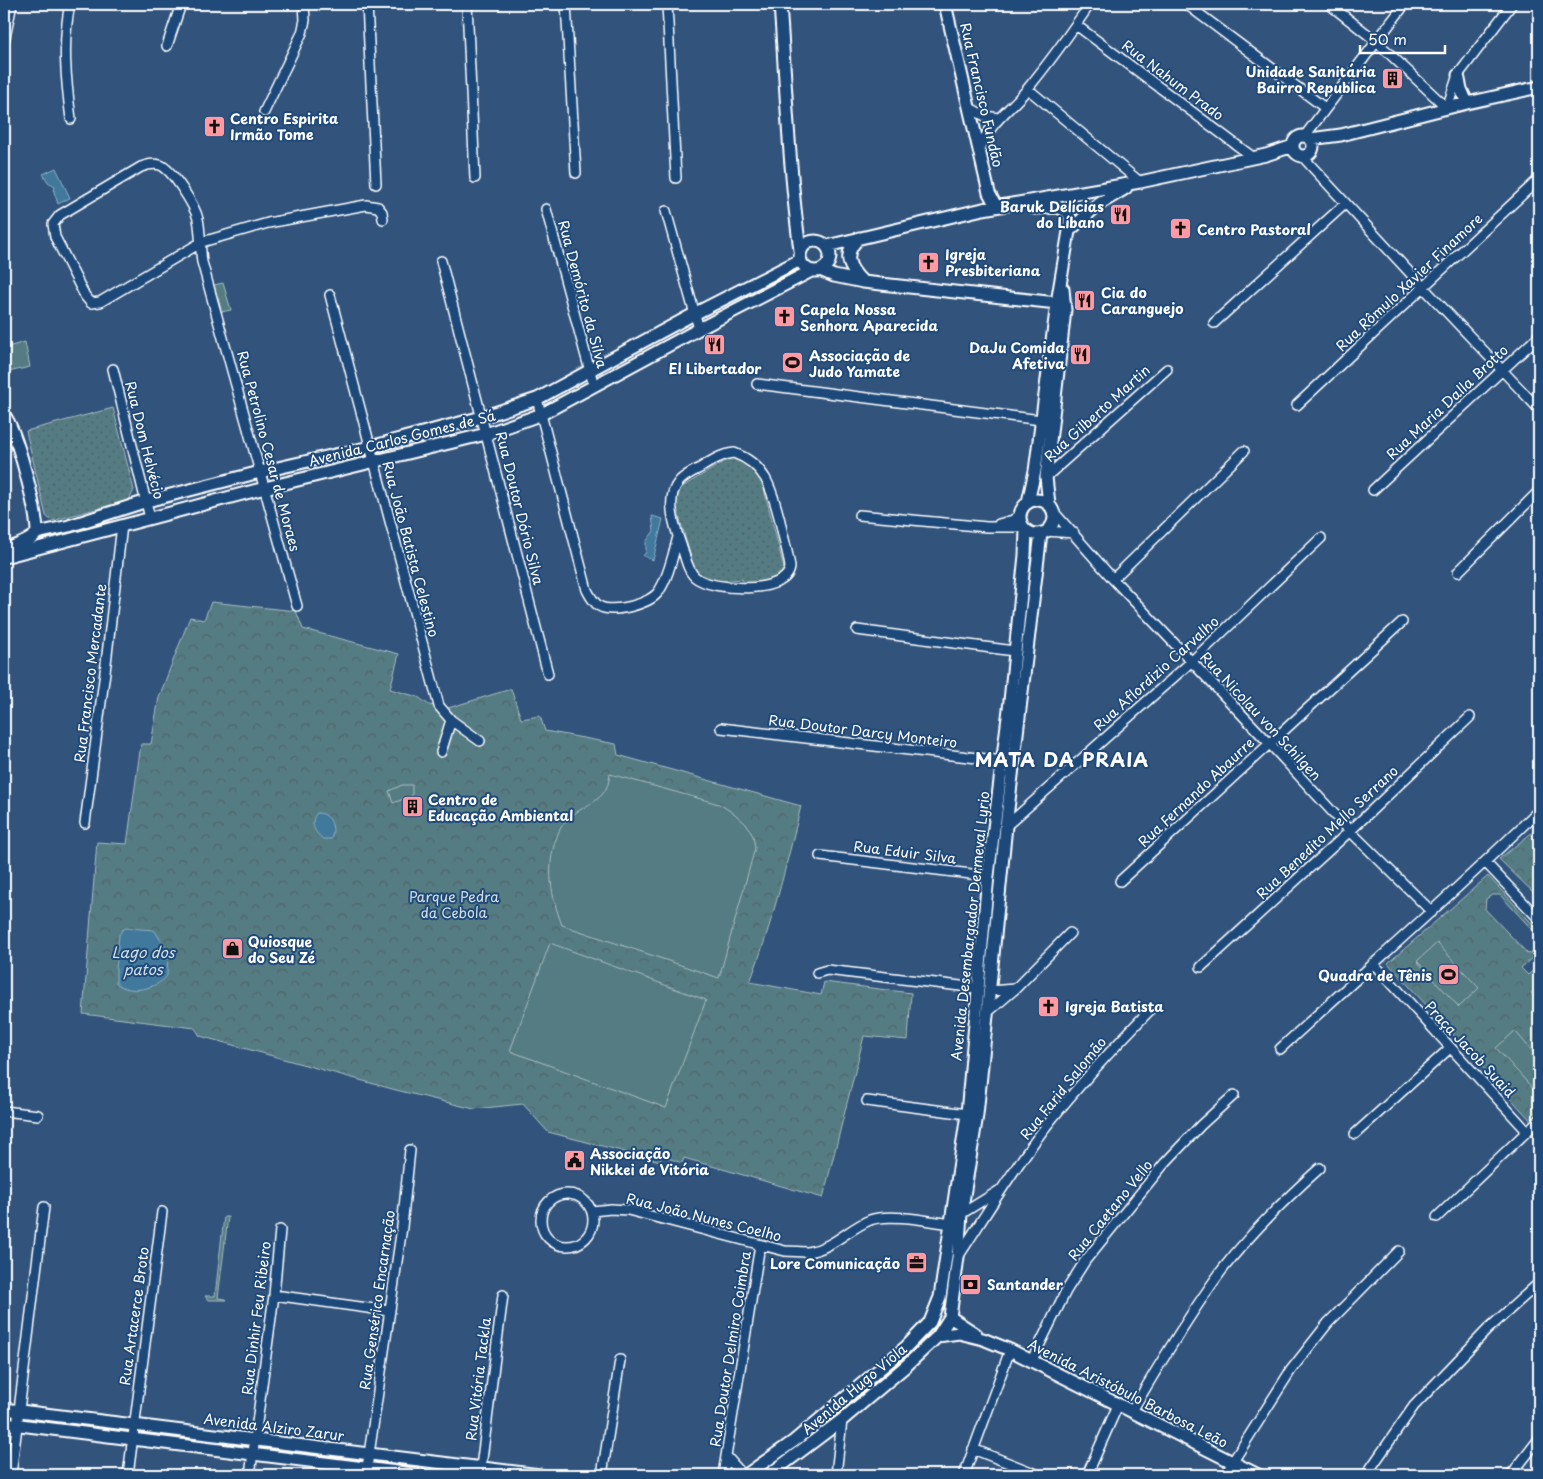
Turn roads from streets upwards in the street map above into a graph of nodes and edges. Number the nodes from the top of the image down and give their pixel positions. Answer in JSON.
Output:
{"nodes":[{"id":1,"x":12,"y":4,"type":"edge"},
{"id":2,"x":70,"y":4,"type":"edge"},
{"id":3,"x":182,"y":4,"type":"edge"},
{"id":4,"x":304,"y":4,"type":"edge"},
{"id":5,"x":367,"y":4,"type":"edge"},
{"id":6,"x":467,"y":4,"type":"edge"},
{"id":7,"x":566,"y":4,"type":"edge"},
{"id":8,"x":667,"y":4,"type":"edge"},
{"id":9,"x":780,"y":4,"type":"edge"},
{"id":10,"x":945,"y":4,"type":"edge"},
{"id":11,"x":1090,"y":4,"type":"edge"},
{"id":12,"x":1186,"y":4,"type":"edge"},
{"id":13,"x":1329,"y":4,"type":"edge"},
{"id":14,"x":1405,"y":4,"type":"edge"},
{"id":15,"x":1512,"y":4,"type":"edge"},
{"id":16,"x":1076,"y":25,"type":"junction"},
{"id":17,"x":4,"y":42,"type":"edge"},
{"id":18,"x":1376,"y":42,"type":"junction"},
{"id":19,"x":167,"y":46,"type":"dead end"},
{"id":20,"x":1458,"y":75,"type":"junction"},
{"id":21,"x":1539,"y":87,"type":"edge"},
{"id":22,"x":1028,"y":89,"type":"junction"},
{"id":23,"x":1467,"y":103,"type":"junction"},
{"id":24,"x":970,"y":108,"type":"junction"},
{"id":25,"x":1325,"y":108,"type":"junction"},
{"id":26,"x":1447,"y":108,"type":"junction"},
{"id":27,"x":264,"y":112,"type":"dead end"},
{"id":28,"x":998,"y":118,"type":"junction"},
{"id":29,"x":71,"y":119,"type":"dead end"},
{"id":30,"x":1304,"y":147,"type":"junction"},
{"id":31,"x":979,"y":149,"type":"junction"},
{"id":32,"x":1254,"y":158,"type":"junction"},
{"id":33,"x":576,"y":173,"type":"dead end"},
{"id":34,"x":475,"y":178,"type":"dead end"},
{"id":35,"x":676,"y":178,"type":"dead end"},
{"id":36,"x":1539,"y":179,"type":"edge"},
{"id":37,"x":1140,"y":182,"type":"junction"},
{"id":38,"x":376,"y":184,"type":"dead end"},
{"id":39,"x":989,"y":194,"type":"junction"},
{"id":40,"x":1345,"y":204,"type":"junction"},
{"id":41,"x":996,"y":206,"type":"junction"},
{"id":42,"x":546,"y":209,"type":"dead end"},
{"id":43,"x":982,"y":209,"type":"junction"},
{"id":44,"x":666,"y":212,"type":"dead end"},
{"id":45,"x":383,"y":219,"type":"dead end"},
{"id":46,"x":796,"y":220,"type":"junction"},
{"id":47,"x":1069,"y":231,"type":"junction"},
{"id":48,"x":858,"y":238,"type":"junction"},
{"id":49,"x":813,"y":240,"type":"junction"},
{"id":50,"x":202,"y":242,"type":"junction"},
{"id":51,"x":827,"y":246,"type":"junction"},
{"id":52,"x":800,"y":255,"type":"junction"},
{"id":53,"x":442,"y":261,"type":"dead end"},
{"id":54,"x":815,"y":270,"type":"junction"},
{"id":55,"x":1060,"y":280,"type":"junction"},
{"id":56,"x":863,"y":282,"type":"junction"},
{"id":57,"x":1423,"y":287,"type":"junction"},
{"id":58,"x":330,"y":295,"type":"dead end"},
{"id":59,"x":1057,"y":302,"type":"junction"},
{"id":60,"x":694,"y":314,"type":"junction"},
{"id":61,"x":1214,"y":323,"type":"dead end"},
{"id":62,"x":699,"y":329,"type":"junction"},
{"id":63,"x":1539,"y":336,"type":"edge"},
{"id":64,"x":113,"y":369,"type":"dead end"},
{"id":65,"x":1167,"y":369,"type":"dead end"},
{"id":66,"x":1502,"y":369,"type":"junction"},
{"id":67,"x":589,"y":370,"type":"junction"},
{"id":68,"x":756,"y":384,"type":"dead end"},
{"id":69,"x":594,"y":386,"type":"junction"},
{"id":70,"x":537,"y":399,"type":"junction"},
{"id":71,"x":1297,"y":405,"type":"dead end"},
{"id":72,"x":1539,"y":409,"type":"edge"},
{"id":73,"x":542,"y":414,"type":"junction"},
{"id":74,"x":4,"y":415,"type":"edge"},
{"id":75,"x":482,"y":417,"type":"junction"},
{"id":76,"x":1041,"y":420,"type":"junction"},
{"id":77,"x":486,"y":434,"type":"junction"},
{"id":78,"x":370,"y":447,"type":"junction"},
{"id":79,"x":1244,"y":451,"type":"dead end"},
{"id":80,"x":374,"y":461,"type":"junction"},
{"id":81,"x":260,"y":472,"type":"junction"},
{"id":82,"x":1046,"y":477,"type":"junction"},
{"id":83,"x":265,"y":488,"type":"junction"},
{"id":84,"x":1373,"y":490,"type":"dead end"},
{"id":85,"x":1539,"y":491,"type":"edge"},
{"id":86,"x":147,"y":501,"type":"junction"},
{"id":87,"x":1028,"y":502,"type":"junction"},
{"id":88,"x":1051,"y":507,"type":"junction"},
{"id":89,"x":859,"y":515,"type":"dead end"},
{"id":90,"x":1020,"y":515,"type":"junction"},
{"id":91,"x":150,"y":518,"type":"junction"},
{"id":92,"x":122,"y":526,"type":"junction"},
{"id":93,"x":987,"y":527,"type":"junction"},
{"id":94,"x":1025,"y":528,"type":"junction"},
{"id":95,"x":36,"y":532,"type":"junction"},
{"id":96,"x":1044,"y":532,"type":"junction"},
{"id":97,"x":1074,"y":533,"type":"junction"},
{"id":98,"x":678,"y":537,"type":"junction"},
{"id":99,"x":1321,"y":538,"type":"dead end"},
{"id":100,"x":4,"y":558,"type":"edge"},
{"id":101,"x":1458,"y":572,"type":"dead end"},
{"id":102,"x":1113,"y":579,"type":"junction"},
{"id":103,"x":297,"y":606,"type":"dead end"},
{"id":104,"x":1402,"y":622,"type":"dead end"},
{"id":105,"x":857,"y":630,"type":"dead end"},
{"id":106,"x":1020,"y":657,"type":"junction"},
{"id":107,"x":1191,"y":662,"type":"junction"},
{"id":108,"x":548,"y":674,"type":"dead end"},
{"id":109,"x":1470,"y":717,"type":"dead end"},
{"id":110,"x":451,"y":720,"type":"junction"},
{"id":111,"x":720,"y":728,"type":"dead end"},
{"id":112,"x":480,"y":741,"type":"dead end"},
{"id":113,"x":1269,"y":743,"type":"junction"},
{"id":114,"x":441,"y":752,"type":"dead end"},
{"id":115,"x":1002,"y":761,"type":"junction"},
{"id":116,"x":1539,"y":810,"type":"edge"},
{"id":117,"x":85,"y":824,"type":"dead end"},
{"id":118,"x":1006,"y":826,"type":"junction"},
{"id":119,"x":1350,"y":831,"type":"junction"},
{"id":120,"x":820,"y":856,"type":"dead end"},
{"id":121,"x":1486,"y":863,"type":"junction"},
{"id":122,"x":988,"y":876,"type":"junction"},
{"id":123,"x":1001,"y":880,"type":"junction"},
{"id":124,"x":1120,"y":881,"type":"dead end"},
{"id":125,"x":986,"y":903,"type":"junction"},
{"id":126,"x":999,"y":904,"type":"junction"},
{"id":127,"x":1432,"y":912,"type":"junction"},
{"id":128,"x":1539,"y":919,"type":"edge"},
{"id":129,"x":1070,"y":933,"type":"dead end"},
{"id":130,"x":1373,"y":963,"type":"junction"},
{"id":131,"x":1202,"y":967,"type":"dead end"},
{"id":132,"x":817,"y":973,"type":"dead end"},
{"id":133,"x":977,"y":988,"type":"junction"},
{"id":134,"x":1015,"y":988,"type":"junction"},
{"id":135,"x":989,"y":991,"type":"junction"},
{"id":136,"x":1151,"y":1009,"type":"dead end"},
{"id":137,"x":988,"y":1012,"type":"junction"},
{"id":138,"x":1450,"y":1048,"type":"junction"},
{"id":139,"x":1280,"y":1049,"type":"dead end"},
{"id":140,"x":1234,"y":1095,"type":"dead end"},
{"id":141,"x":867,"y":1101,"type":"dead end"},
{"id":142,"x":4,"y":1111,"type":"edge"},
{"id":143,"x":972,"y":1114,"type":"junction"},
{"id":144,"x":38,"y":1116,"type":"dead end"},
{"id":145,"x":1539,"y":1120,"type":"edge"},
{"id":146,"x":1527,"y":1131,"type":"junction"},
{"id":147,"x":1355,"y":1134,"type":"dead end"},
{"id":148,"x":410,"y":1150,"type":"dead end"},
{"id":149,"x":1320,"y":1168,"type":"dead end"},
{"id":150,"x":1002,"y":1189,"type":"junction"},
{"id":151,"x":44,"y":1207,"type":"dead end"},
{"id":152,"x":592,"y":1211,"type":"junction"},
{"id":153,"x":162,"y":1212,"type":"dead end"},
{"id":154,"x":961,"y":1214,"type":"junction"},
{"id":155,"x":1437,"y":1217,"type":"dead end"},
{"id":156,"x":951,"y":1224,"type":"junction"},
{"id":157,"x":280,"y":1230,"type":"dead end"},
{"id":158,"x":760,"y":1245,"type":"junction"},
{"id":159,"x":1399,"y":1251,"type":"dead end"},
{"id":160,"x":958,"y":1257,"type":"junction"},
{"id":161,"x":1539,"y":1283,"type":"edge"},
{"id":162,"x":503,"y":1295,"type":"dead end"},
{"id":163,"x":274,"y":1296,"type":"junction"},
{"id":164,"x":389,"y":1311,"type":"junction"},
{"id":165,"x":950,"y":1317,"type":"junction"},
{"id":166,"x":930,"y":1322,"type":"junction"},
{"id":167,"x":938,"y":1336,"type":"junction"},
{"id":168,"x":983,"y":1339,"type":"junction"},
{"id":169,"x":1010,"y":1350,"type":"junction"},
{"id":170,"x":620,"y":1360,"type":"dead end"},
{"id":171,"x":1032,"y":1360,"type":"junction"},
{"id":172,"x":1118,"y":1405,"type":"junction"},
{"id":173,"x":4,"y":1409,"type":"edge"},
{"id":174,"x":19,"y":1411,"type":"junction"},
{"id":175,"x":1132,"y":1412,"type":"junction"},
{"id":176,"x":842,"y":1420,"type":"junction"},
{"id":177,"x":4,"y":1423,"type":"edge"},
{"id":178,"x":18,"y":1424,"type":"junction"},
{"id":179,"x":134,"y":1425,"type":"junction"},
{"id":180,"x":132,"y":1438,"type":"junction"},
{"id":181,"x":1539,"y":1439,"type":"edge"},
{"id":182,"x":254,"y":1440,"type":"junction"},
{"id":183,"x":972,"y":1450,"type":"junction"},
{"id":184,"x":368,"y":1454,"type":"junction"},
{"id":185,"x":252,"y":1455,"type":"junction"},
{"id":186,"x":727,"y":1457,"type":"junction"},
{"id":187,"x":1232,"y":1462,"type":"junction"},
{"id":188,"x":480,"y":1471,"type":"edge"},
{"id":189,"x":366,"y":1472,"type":"edge"},
{"id":190,"x":11,"y":1475,"type":"edge"},
{"id":191,"x":128,"y":1475,"type":"edge"},
{"id":192,"x":250,"y":1475,"type":"edge"},
{"id":193,"x":420,"y":1475,"type":"edge"},
{"id":194,"x":540,"y":1475,"type":"edge"},
{"id":195,"x":602,"y":1475,"type":"edge"},
{"id":196,"x":723,"y":1475,"type":"edge"},
{"id":197,"x":744,"y":1475,"type":"edge"},
{"id":198,"x":769,"y":1475,"type":"edge"},
{"id":199,"x":836,"y":1475,"type":"edge"},
{"id":200,"x":964,"y":1475,"type":"edge"},
{"id":201,"x":1039,"y":1475,"type":"edge"},
{"id":202,"x":1087,"y":1475,"type":"edge"},
{"id":203,"x":1226,"y":1475,"type":"edge"},
{"id":204,"x":1258,"y":1475,"type":"edge"},
{"id":205,"x":1366,"y":1475,"type":"edge"},
{"id":206,"x":1511,"y":1475,"type":"edge"}],
"edges":[{"from":1,"to":17,"type":"street"},
{"from":2,"to":29,"type":"street"},
{"from":3,"to":19,"type":"street"},
{"from":4,"to":27,"type":"street"},
{"from":5,"to":38,"type":"street"},
{"from":6,"to":34,"type":"street"},
{"from":7,"to":33,"type":"street"},
{"from":8,"to":35,"type":"street"},
{"from":9,"to":46,"type":"street"},
{"from":10,"to":24,"type":"street","name":"Rua Francisco Fundão"},
{"from":11,"to":16,"type":"street"},
{"from":12,"to":25,"type":"street"},
{"from":13,"to":18,"type":"street"},
{"from":14,"to":18,"type":"street"},
{"from":15,"to":20,"type":"street"},
{"from":16,"to":22,"type":"street"},
{"from":16,"to":32,"type":"street","name":"Rua Nahum Prado"},
{"from":18,"to":25,"type":"street"},
{"from":18,"to":26,"type":"street"},
{"from":20,"to":23,"type":"street"},
{"from":20,"to":26,"type":"street"},
{"from":21,"to":23,"type":"street"},
{"from":22,"to":28,"type":"street"},
{"from":22,"to":37,"type":"street"},
{"from":23,"to":26,"type":"street"},
{"from":24,"to":28,"type":"street"},
{"from":24,"to":31,"type":"street","name":"Rua Francisco Fundão"},
{"from":25,"to":30,"type":"street"},
{"from":26,"to":30,"type":"street"},
{"from":28,"to":31,"type":"street"},
{"from":30,"to":32,"type":"street"},
{"from":30,"to":40,"type":"street"},
{"from":31,"to":39,"type":"street","name":"Rua Francisco Fundão"},
{"from":32,"to":37,"type":"street"},
{"from":36,"to":57,"type":"street","name":"Rua Rômulo Xavier Finamore"},
{"from":37,"to":41,"type":"street"},
{"from":37,"to":47,"type":"street"},
{"from":39,"to":41,"type":"street","name":"Rua Francisco Fundão"},
{"from":39,"to":43,"type":"street"},
{"from":40,"to":57,"type":"street"},
{"from":40,"to":61,"type":"street"},
{"from":41,"to":43,"type":"street"},
{"from":41,"to":47,"type":"street"},
{"from":42,"to":67,"type":"street","name":"Rua Demórito da Silva"},
{"from":43,"to":48,"type":"street"},
{"from":44,"to":60,"type":"street"},
{"from":45,"to":50,"type":"street"},
{"from":46,"to":49,"type":"street"},
{"from":46,"to":52,"type":"street"},
{"from":47,"to":55,"type":"street"},
{"from":48,"to":51,"type":"street"},
{"from":48,"to":56,"type":"street"},
{"from":49,"to":51,"type":"street"},
{"from":49,"to":52,"type":"street"},
{"from":50,"to":50,"type":"street","name":"Rua Petrolino Cesar de Moraes"},
{"from":50,"to":81,"type":"street","name":"Rua Petrolino Cesar de Moraes"},
{"from":51,"to":54,"type":"street"},
{"from":52,"to":54,"type":"street"},
{"from":52,"to":60,"type":"street","name":"Avenida Carlos Gomes de Sá"},
{"from":53,"to":75,"type":"street","name":"Rua Doutor Dório Silva"},
{"from":54,"to":56,"type":"street"},
{"from":54,"to":62,"type":"street","name":"Avenida Carlos Gomes de Sá"},
{"from":55,"to":59,"type":"street"},
{"from":55,"to":82,"type":"street"},
{"from":56,"to":59,"type":"street"},
{"from":57,"to":66,"type":"street"},
{"from":57,"to":71,"type":"street","name":"Rua Rômulo Xavier Finamore"},
{"from":58,"to":78,"type":"street","name":"Rua João Batista Celestino"},
{"from":59,"to":76,"type":"street"},
{"from":60,"to":62,"type":"street"},
{"from":60,"to":67,"type":"street","name":"Avenida Carlos Gomes de Sá"},
{"from":62,"to":69,"type":"street","name":"Avenida Carlos Gomes de Sá"},
{"from":63,"to":66,"type":"street","name":"Rua Maria Dalla Brotto"},
{"from":64,"to":86,"type":"street","name":"Rua Dom Helvécio"},
{"from":65,"to":82,"type":"street","name":"Rua Gilberto Martin"},
{"from":66,"to":72,"type":"street"},
{"from":66,"to":84,"type":"street","name":"Rua Maria Dalla Brotto"},
{"from":67,"to":69,"type":"street","name":"Rua Demórito da Silva"},
{"from":67,"to":70,"type":"street","name":"Avenida Carlos Gomes de Sá"},
{"from":68,"to":76,"type":"street"},
{"from":69,"to":73,"type":"street","name":"Avenida Carlos Gomes de Sá"},
{"from":70,"to":73,"type":"street"},
{"from":70,"to":75,"type":"street","name":"Avenida Carlos Gomes de Sá"},
{"from":73,"to":77,"type":"street","name":"Avenida Carlos Gomes de Sá"},
{"from":73,"to":98,"type":"street"},
{"from":74,"to":95,"type":"street"},
{"from":75,"to":77,"type":"street","name":"Rua Doutor Dório Silva"},
{"from":75,"to":78,"type":"street","name":"Avenida Carlos Gomes de Sá"},
{"from":76,"to":87,"type":"street"},
{"from":77,"to":80,"type":"street","name":"Avenida Carlos Gomes de Sá"},
{"from":77,"to":108,"type":"street","name":"Rua Doutor Dório Silva"},
{"from":78,"to":80,"type":"street","name":"Rua João Batista Celestino"},
{"from":78,"to":81,"type":"street","name":"Avenida Carlos Gomes de Sá"},
{"from":79,"to":102,"type":"street"},
{"from":80,"to":83,"type":"street","name":"Avenida Carlos Gomes de Sá"},
{"from":80,"to":110,"type":"street","name":"Rua João Batista Celestino"},
{"from":81,"to":83,"type":"street","name":"Rua Petrolino Cesar de Moraes"},
{"from":81,"to":86,"type":"street","name":"Avenida Carlos Gomes de Sá"},
{"from":82,"to":88,"type":"street"},
{"from":83,"to":91,"type":"street","name":"Avenida Carlos Gomes de Sá"},
{"from":83,"to":103,"type":"street","name":"Rua Petrolino Cesar de Moraes"},
{"from":85,"to":101,"type":"street"},
{"from":86,"to":91,"type":"street","name":"Rua Dom Helvécio"},
{"from":86,"to":95,"type":"street","name":"Avenida Carlos Gomes de Sá"},
{"from":87,"to":88,"type":"street"},
{"from":87,"to":90,"type":"street"},
{"from":88,"to":96,"type":"street"},
{"from":88,"to":97,"type":"street","name":"Rua Nicolau von Schilgen"},
{"from":89,"to":93,"type":"street"},
{"from":90,"to":93,"type":"street"},
{"from":90,"to":94,"type":"street"},
{"from":91,"to":92,"type":"street","name":"Avenida Carlos Gomes de Sá"},
{"from":92,"to":100,"type":"street","name":"Avenida Carlos Gomes de Sá"},
{"from":92,"to":117,"type":"street","name":"Rua Francisco Mercadante"},
{"from":93,"to":94,"type":"street"},
{"from":94,"to":96,"type":"street"},
{"from":94,"to":106,"type":"street","name":"Avenida Desembargador Dermeval Lyrio"},
{"from":95,"to":100,"type":"street","name":"Avenida Carlos Gomes de Sá"},
{"from":96,"to":97,"type":"street"},
{"from":96,"to":106,"type":"street","name":"Avenida Desembargador Dermeval Lyrio"},
{"from":97,"to":102,"type":"street","name":"Rua Nicolau von Schilgen"},
{"from":98,"to":98,"type":"street"},
{"from":99,"to":107,"type":"street","name":"Rua Aflordizio Carvalho"},
{"from":102,"to":107,"type":"street","name":"Rua Nicolau von Schilgen"},
{"from":104,"to":113,"type":"street","name":"Rua Fernando Abaurre"},
{"from":105,"to":106,"type":"street"},
{"from":106,"to":115,"type":"street","name":"Avenida Desembargador Dermeval Lyrio"},
{"from":106,"to":118,"type":"street","name":"Avenida Desembargador Dermeval Lyrio"},
{"from":107,"to":113,"type":"street","name":"Rua Nicolau von Schilgen"},
{"from":107,"to":118,"type":"street","name":"Rua Aflordizio Carvalho"},
{"from":109,"to":119,"type":"street","name":"Rua Benedito Mello Serrano"},
{"from":110,"to":112,"type":"street","name":"Rua João Batista Celestino"},
{"from":110,"to":114,"type":"street"},
{"from":111,"to":115,"type":"street","name":"Rua Doutor Darcy Monteiro"},
{"from":113,"to":119,"type":"street","name":"Rua Nicolau von Schilgen"},
{"from":113,"to":124,"type":"street","name":"Rua Fernando Abaurre"},
{"from":115,"to":122,"type":"street","name":"Avenida Desembargador Dermeval Lyrio"},
{"from":116,"to":121,"type":"street"},
{"from":118,"to":123,"type":"street","name":"Avenida Desembargador Dermeval Lyrio"},
{"from":119,"to":127,"type":"street","name":"Rua Nicolau von Schilgen"},
{"from":119,"to":131,"type":"street","name":"Rua Benedito Mello Serrano"},
{"from":120,"to":122,"type":"street","name":"Rua Eduir Silva"},
{"from":121,"to":127,"type":"street"},
{"from":121,"to":128,"type":"street"},
{"from":122,"to":123,"type":"street"},
{"from":122,"to":125,"type":"street","name":"Avenida Desembargador Dermeval Lyrio"},
{"from":123,"to":126,"type":"street","name":"Avenida Desembargador Dermeval Lyrio"},
{"from":125,"to":126,"type":"street"},
{"from":125,"to":133,"type":"street","name":"Avenida Desembargador Dermeval Lyrio"},
{"from":126,"to":135,"type":"street","name":"Avenida Desembargador Dermeval Lyrio"},
{"from":127,"to":130,"type":"street"},
{"from":129,"to":134,"type":"street"},
{"from":130,"to":138,"type":"street","name":"Praça Jacob Suaid"},
{"from":130,"to":139,"type":"street"},
{"from":132,"to":133,"type":"street"},
{"from":133,"to":143,"type":"street","name":"Avenida Desembargador Dermeval Lyrio"},
{"from":134,"to":135,"type":"street"},
{"from":134,"to":137,"type":"street"},
{"from":135,"to":137,"type":"street","name":"Avenida Desembargador Dermeval Lyrio"},
{"from":136,"to":150,"type":"street","name":"Rua Farid Salomão"},
{"from":137,"to":143,"type":"street","name":"Avenida Desembargador Dermeval Lyrio"},
{"from":138,"to":146,"type":"street","name":"Praça Jacob Suaid"},
{"from":138,"to":147,"type":"street"},
{"from":140,"to":171,"type":"street","name":"Rua Caetano Vello"},
{"from":141,"to":143,"type":"street"},
{"from":142,"to":144,"type":"street"},
{"from":143,"to":154,"type":"street","name":"Avenida Desembargador Dermeval Lyrio"},
{"from":143,"to":156,"type":"street","name":"Avenida Desembargador Dermeval Lyrio"},
{"from":145,"to":146,"type":"street"},
{"from":146,"to":155,"type":"street"},
{"from":148,"to":164,"type":"street","name":"Rua Gensérico Encarnação"},
{"from":149,"to":175,"type":"street"},
{"from":150,"to":154,"type":"street","name":"Rua Farid Salomão"},
{"from":150,"to":160,"type":"street","name":"Rua Farid Salomão"},
{"from":151,"to":174,"type":"street"},
{"from":152,"to":152,"type":"street"},
{"from":152,"to":158,"type":"street","name":"Rua João Nunes Coelho"},
{"from":153,"to":179,"type":"street","name":"Rua Artacerce Broto"},
{"from":154,"to":160,"type":"street","name":"Avenida Desembargador Dermeval Lyrio"},
{"from":156,"to":158,"type":"street","name":"Rua João Nunes Coelho"},
{"from":156,"to":166,"type":"street","name":"Avenida Desembargador Dermeval Lyrio"},
{"from":157,"to":163,"type":"street","name":"Rua Dinhir Feu Ribeiro"},
{"from":158,"to":186,"type":"street","name":"Rua Doutor Delmiro Coimbra"},
{"from":159,"to":187,"type":"street"},
{"from":160,"to":165,"type":"street","name":"Avenida Desembargador Dermeval Lyrio"},
{"from":161,"to":205,"type":"street"},
{"from":162,"to":188,"type":"street","name":"Rua Vitória Tackla"},
{"from":163,"to":164,"type":"street"},
{"from":163,"to":182,"type":"street","name":"Rua Dinhir Feu Ribeiro"},
{"from":164,"to":184,"type":"street","name":"Rua Gensérico Encarnação"},
{"from":165,"to":166,"type":"street"},
{"from":165,"to":167,"type":"street","name":"Avenida Hugo Viola"},
{"from":165,"to":168,"type":"street","name":"Avenida Aristóbulo Barbosa Leão"},
{"from":166,"to":197,"type":"street","name":"Avenida Hugo Viola"},
{"from":167,"to":168,"type":"street","name":"Avenida Aristóbulo Barbosa Leão"},
{"from":167,"to":176,"type":"street","name":"Avenida Hugo Viola"},
{"from":168,"to":169,"type":"street","name":"Avenida Aristóbulo Barbosa Leão"},
{"from":169,"to":171,"type":"street","name":"Avenida Aristóbulo Barbosa Leão"},
{"from":169,"to":183,"type":"street"},
{"from":170,"to":195,"type":"street"},
{"from":171,"to":172,"type":"street","name":"Avenida Aristóbulo Barbosa Leão"},
{"from":172,"to":175,"type":"street","name":"Avenida Aristóbulo Barbosa Leão"},
{"from":172,"to":202,"type":"street"},
{"from":173,"to":174,"type":"street","name":"Avenida Alziro Zarur"},
{"from":174,"to":178,"type":"street"},
{"from":174,"to":179,"type":"street","name":"Avenida Alziro Zarur"},
{"from":175,"to":187,"type":"street","name":"Avenida Aristóbulo Barbosa Leão"},
{"from":176,"to":198,"type":"street","name":"Avenida Hugo Viola"},
{"from":176,"to":199,"type":"street"},
{"from":177,"to":178,"type":"street"},
{"from":178,"to":180,"type":"street"},
{"from":178,"to":190,"type":"street"},
{"from":179,"to":180,"type":"street","name":"Rua Artacerce Broto"},
{"from":179,"to":182,"type":"street","name":"Avenida Alziro Zarur"},
{"from":180,"to":185,"type":"street"},
{"from":180,"to":191,"type":"street","name":"Rua Artacerce Broto"},
{"from":181,"to":206,"type":"street"},
{"from":182,"to":184,"type":"street","name":"Avenida Alziro Zarur"},
{"from":182,"to":185,"type":"street","name":"Rua Dinhir Feu Ribeiro"},
{"from":183,"to":200,"type":"street"},
{"from":183,"to":201,"type":"street"},
{"from":184,"to":188,"type":"street","name":"Avenida Alziro Zarur"},
{"from":184,"to":189,"type":"street","name":"Rua Gensérico Encarnação"},
{"from":185,"to":189,"type":"street"},
{"from":185,"to":192,"type":"street","name":"Rua Dinhir Feu Ribeiro"},
{"from":186,"to":196,"type":"street","name":"Rua Doutor Delmiro Coimbra"},
{"from":186,"to":197,"type":"street","name":"Rua Doutor Delmiro Coimbra"},
{"from":187,"to":203,"type":"street"},
{"from":187,"to":204,"type":"street","name":"Avenida Aristóbulo Barbosa Leão"},
{"from":188,"to":194,"type":"street","name":"Avenida Alziro Zarur"},
{"from":189,"to":193,"type":"street"}]}
